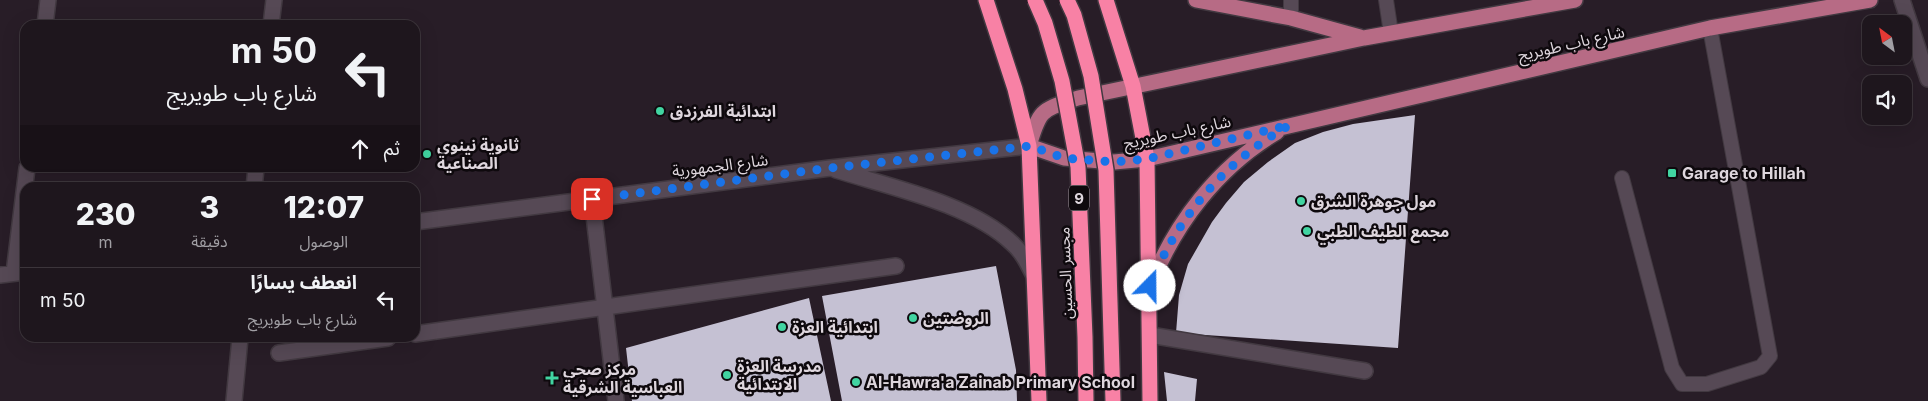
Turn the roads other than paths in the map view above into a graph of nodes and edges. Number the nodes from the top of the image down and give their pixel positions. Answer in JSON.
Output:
{"nodes":[{"id":1,"x":48,"y":0,"type":"edge"},
{"id":2,"x":274,"y":0,"type":"edge"},
{"id":3,"x":986,"y":0,"type":"edge"},
{"id":4,"x":1035,"y":0,"type":"edge"},
{"id":5,"x":1067,"y":0,"type":"edge"},
{"id":6,"x":1106,"y":0,"type":"edge"},
{"id":7,"x":1196,"y":0,"type":"edge"},
{"id":8,"x":1291,"y":0,"type":"edge"},
{"id":9,"x":1386,"y":0,"type":"edge"},
{"id":10,"x":1575,"y":0,"type":"edge"},
{"id":11,"x":1870,"y":0,"type":"edge"},
{"id":12,"x":1902,"y":0,"type":"edge"},
{"id":13,"x":1291,"y":18,"type":"junction"},
{"id":14,"x":46,"y":20,"type":"edge"},
{"id":15,"x":272,"y":20,"type":"edge"},
{"id":16,"x":1710,"y":28,"type":"junction"},
{"id":17,"x":1391,"y":33,"type":"junction"},
{"id":18,"x":1364,"y":38,"type":"junction"},
{"id":19,"x":1928,"y":79,"type":"edge"},
{"id":20,"x":1133,"y":86,"type":"junction"},
{"id":21,"x":1290,"y":125,"type":"junction"},
{"id":22,"x":1030,"y":146,"type":"junction"},
{"id":23,"x":1147,"y":159,"type":"junction"},
{"id":24,"x":830,"y":168,"type":"junction"},
{"id":25,"x":1622,"y":178,"type":"dead end"},
{"id":26,"x":592,"y":199,"type":"junction"},
{"id":27,"x":20,"y":221,"type":"edge"},
{"id":28,"x":420,"y":221,"type":"edge"},
{"id":29,"x":896,"y":266,"type":"dead end"},
{"id":30,"x":13,"y":274,"type":"edge"},
{"id":31,"x":1034,"y":278,"type":"junction"},
{"id":32,"x":1150,"y":286,"type":"junction"},
{"id":33,"x":605,"y":307,"type":"junction"},
{"id":34,"x":420,"y":333,"type":"edge"},
{"id":35,"x":1150,"y":335,"type":"junction"},
{"id":36,"x":240,"y":342,"type":"edge"},
{"id":37,"x":359,"y":342,"type":"edge"},
{"id":38,"x":279,"y":353,"type":"dead end"},
{"id":39,"x":1365,"y":371,"type":"dead end"},
{"id":40,"x":234,"y":401,"type":"edge"},
{"id":41,"x":616,"y":401,"type":"edge"},
{"id":42,"x":1039,"y":401,"type":"edge"},
{"id":43,"x":1086,"y":401,"type":"edge"},
{"id":44,"x":1113,"y":401,"type":"edge"},
{"id":45,"x":1150,"y":401,"type":"edge"}],
"edges":[{"from":1,"to":14,"type":"street"},
{"from":2,"to":15,"type":"street"},
{"from":3,"to":22,"type":"highway"},
{"from":4,"to":43,"type":"highway","name":"مجسر الحسين","number":"9","bridge":true},
{"from":5,"to":44,"type":"highway","number":"9","bridge":true},
{"from":6,"to":20,"type":"highway"},
{"from":7,"to":13,"type":"main road"},
{"from":8,"to":13,"type":"lane"},
{"from":9,"to":17,"type":"lane"},
{"from":10,"to":17,"type":"main road"},
{"from":11,"to":16,"type":"main road","name":"شارع باب طويريج"},
{"from":12,"to":19,"type":"street"},
{"from":13,"to":18,"type":"main road"},
{"from":16,"to":21,"type":"main road","name":"شارع باب طويريج"},
{"from":16,"to":25,"type":"lane"},
{"from":17,"to":18,"type":"main road"},
{"from":18,"to":20,"type":"main road"},
{"from":20,"to":22,"type":"main road"},
{"from":20,"to":23,"type":"highway"},
{"from":21,"to":23,"type":"main road","name":"شارع باب طويريج"},
{"from":21,"to":32,"type":"main road"},
{"from":22,"to":23,"type":"main road","name":"شارع باب طويريج"},
{"from":22,"to":24,"type":"street","name":"شارع الجمهورية"},
{"from":22,"to":31,"type":"highway"},
{"from":23,"to":32,"type":"highway"},
{"from":24,"to":26,"type":"street","name":"شارع الجمهورية"},
{"from":24,"to":31,"type":"street"},
{"from":26,"to":28,"type":"street","name":"شارع الجمهورية"},
{"from":26,"to":33,"type":"street"},
{"from":27,"to":30,"type":"street"},
{"from":29,"to":33,"type":"street"},
{"from":31,"to":42,"type":"highway"},
{"from":32,"to":35,"type":"highway"},
{"from":33,"to":34,"type":"street"},
{"from":33,"to":41,"type":"street"},
{"from":35,"to":39,"type":"street"},
{"from":35,"to":45,"type":"highway"},
{"from":36,"to":40,"type":"street"},
{"from":37,"to":38,"type":"street"}]}
